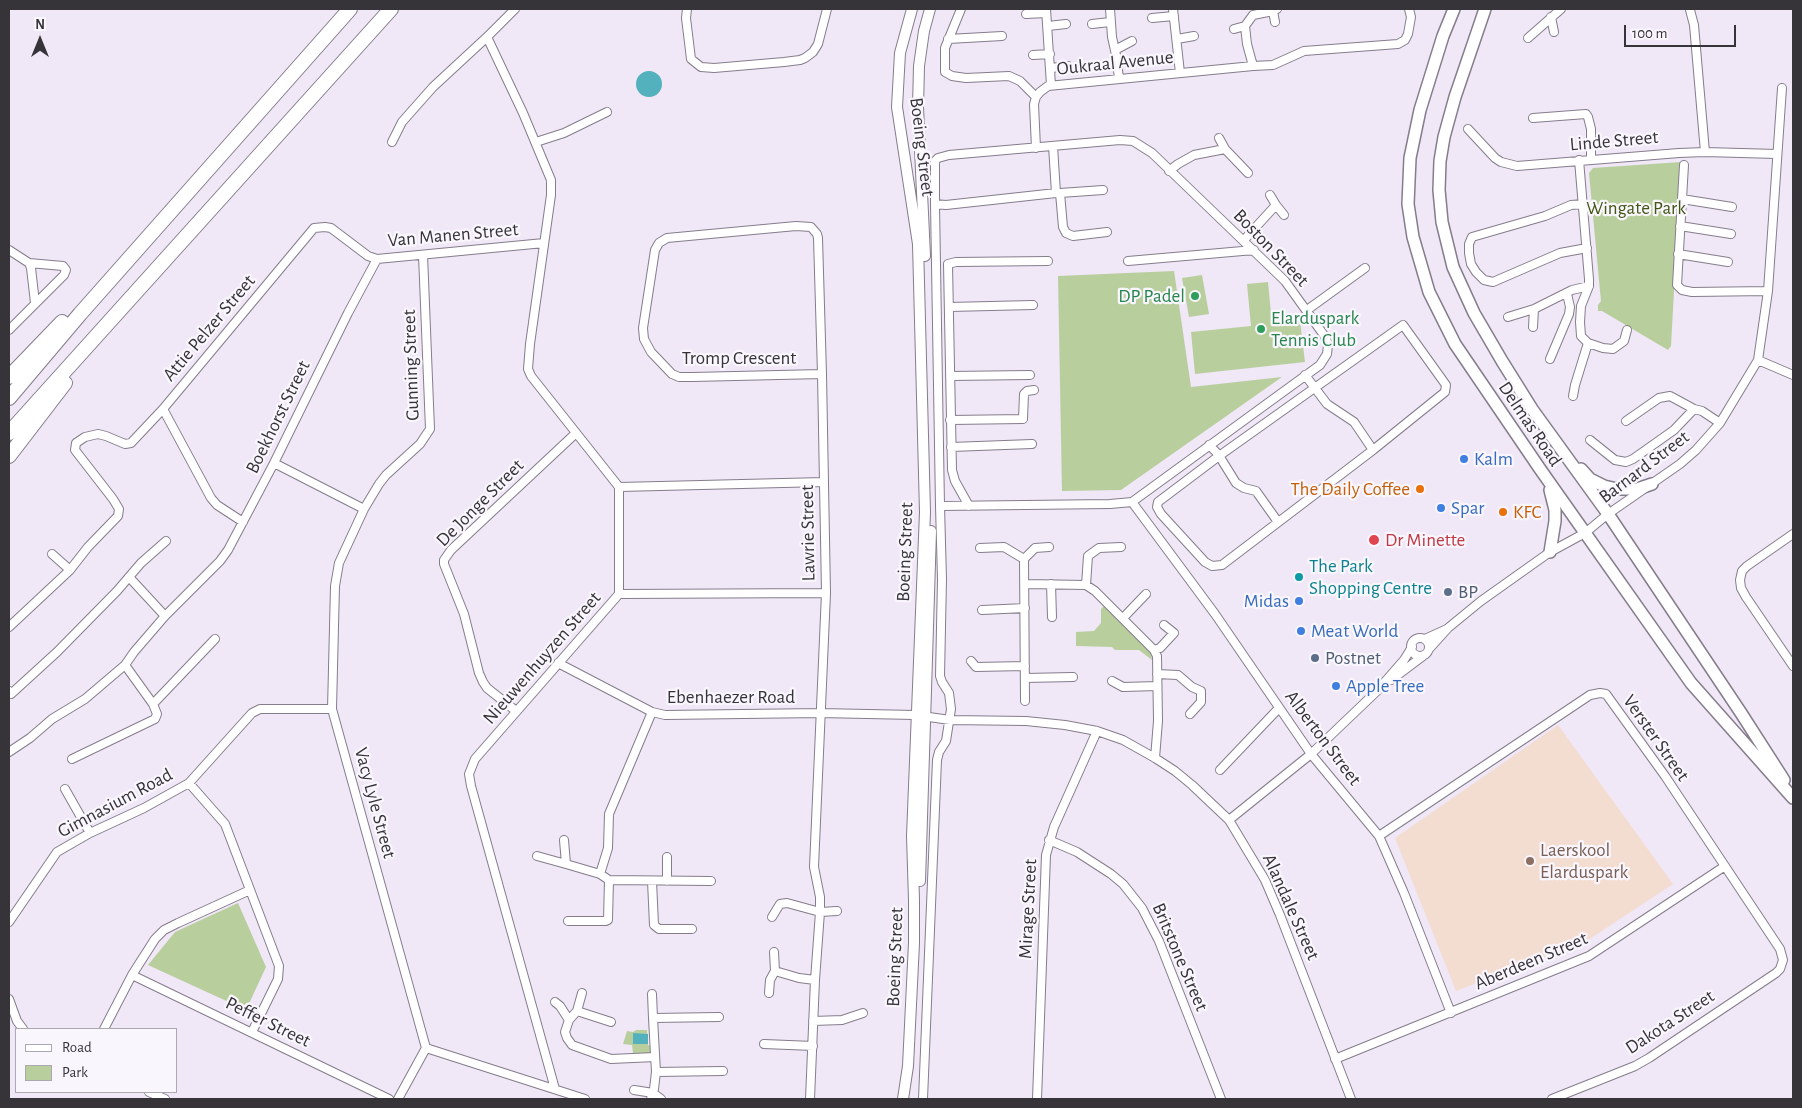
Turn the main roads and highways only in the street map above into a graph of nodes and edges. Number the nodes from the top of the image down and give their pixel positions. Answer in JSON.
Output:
{"nodes":[{"id":1,"x":350,"y":9,"type":"edge"},
{"id":2,"x":391,"y":9,"type":"edge"},
{"id":3,"x":912,"y":9,"type":"edge"},
{"id":4,"x":930,"y":9,"type":"edge"},
{"id":5,"x":1449,"y":9,"type":"edge"},
{"id":6,"x":1454,"y":9,"type":"edge"},
{"id":7,"x":1485,"y":11,"type":"edge"},
{"id":8,"x":1443,"y":36,"type":"junction"},
{"id":9,"x":206,"y":173,"type":"junction"},
{"id":10,"x":114,"y":316,"type":"junction"},
{"id":11,"x":9,"y":377,"type":"edge"},
{"id":12,"x":9,"y":398,"type":"edge"},
{"id":13,"x":9,"y":433,"type":"edge"},
{"id":14,"x":1564,"y":455,"type":"junction"},
{"id":15,"x":9,"y":456,"type":"edge"},
{"id":16,"x":1540,"y":469,"type":"junction"},
{"id":17,"x":1652,"y":484,"type":"road end"},
{"id":18,"x":1550,"y":552,"type":"road end"},
{"id":19,"x":920,"y":716,"type":"junction"},
{"id":20,"x":1793,"y":798,"type":"edge"},
{"id":21,"x":903,"y":1099,"type":"edge"},
{"id":22,"x":908,"y":1099,"type":"edge"}],
"edges":[{"from":1,"to":9,"type":"highway"},
{"from":2,"to":10,"type":"highway"},
{"from":3,"to":19,"type":"main road","name":"Boeing Street"},
{"from":4,"to":19,"type":"main road","name":"Boeing Street"},
{"from":5,"to":8,"type":"main road"},
{"from":6,"to":8,"type":"main road","name":"Delmas Road"},
{"from":7,"to":14,"type":"main road","name":"Delmas Road"},
{"from":8,"to":16,"type":"main road","name":"Delmas Road"},
{"from":9,"to":11,"type":"highway"},
{"from":9,"to":12,"type":"highway"},
{"from":10,"to":13,"type":"highway"},
{"from":10,"to":15,"type":"highway"},
{"from":14,"to":17,"type":"main road"},
{"from":14,"to":20,"type":"main road","name":"Delmas Road"},
{"from":16,"to":18,"type":"main road"},
{"from":16,"to":20,"type":"main road","name":"Delmas Road"},
{"from":19,"to":21,"type":"main road","name":"Boeing Street"},
{"from":19,"to":22,"type":"main road","name":"Boeing Street"}]}
